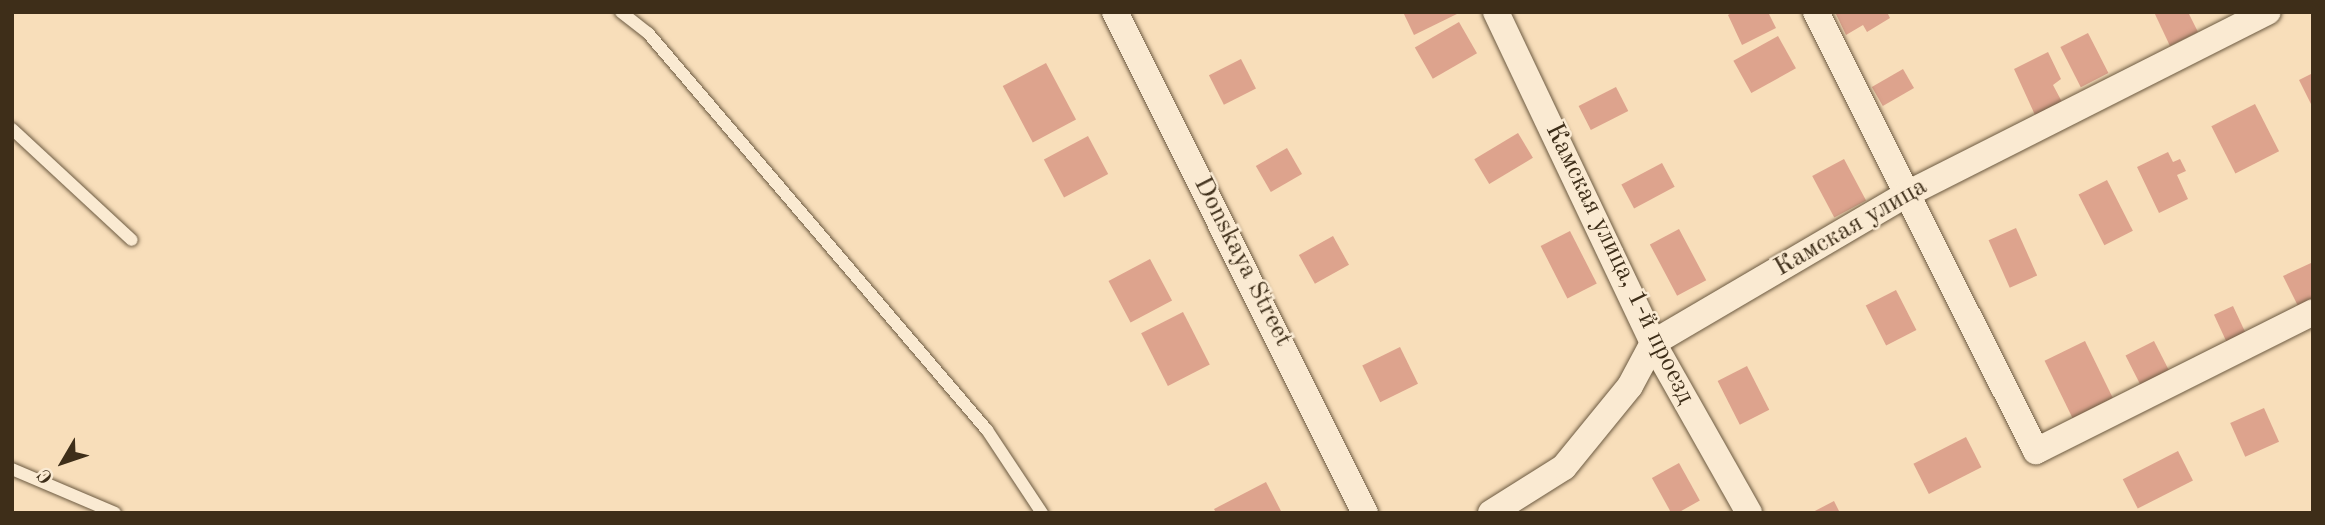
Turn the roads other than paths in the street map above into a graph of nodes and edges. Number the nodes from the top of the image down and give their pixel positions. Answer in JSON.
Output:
{"nodes":[{"id":1,"x":621,"y":12,"type":"edge"},
{"id":2,"x":1115,"y":12,"type":"edge"},
{"id":3,"x":1496,"y":12,"type":"edge"},
{"id":4,"x":1816,"y":12,"type":"edge"},
{"id":5,"x":2268,"y":12,"type":"edge"},
{"id":6,"x":12,"y":129,"type":"edge"},
{"id":7,"x":1907,"y":194,"type":"junction"},
{"id":8,"x":132,"y":240,"type":"dead end"},
{"id":9,"x":2313,"y":312,"type":"edge"},
{"id":10,"x":1653,"y":343,"type":"junction"},
{"id":11,"x":12,"y":469,"type":"edge"},
{"id":12,"x":115,"y":513,"type":"edge"},
{"id":13,"x":1042,"y":513,"type":"edge"},
{"id":14,"x":1365,"y":513,"type":"edge"},
{"id":15,"x":1491,"y":513,"type":"edge"},
{"id":16,"x":1749,"y":513,"type":"edge"}],
"edges":[{"from":1,"to":13,"type":"lane"},
{"from":2,"to":14,"type":"street","name":"Donskaya Street"},
{"from":3,"to":10,"type":"street","name":"Камская улица, 1-й проезд"},
{"from":4,"to":7,"type":"street"},
{"from":5,"to":7,"type":"street","name":"Камская улица"},
{"from":6,"to":8,"type":"lane"},
{"from":7,"to":9,"type":"street"},
{"from":7,"to":10,"type":"street","name":"Камская улица"},
{"from":10,"to":15,"type":"street"},
{"from":10,"to":16,"type":"street","name":"Камская улица, 1-й проезд"},
{"from":11,"to":12,"type":"lane"}]}
